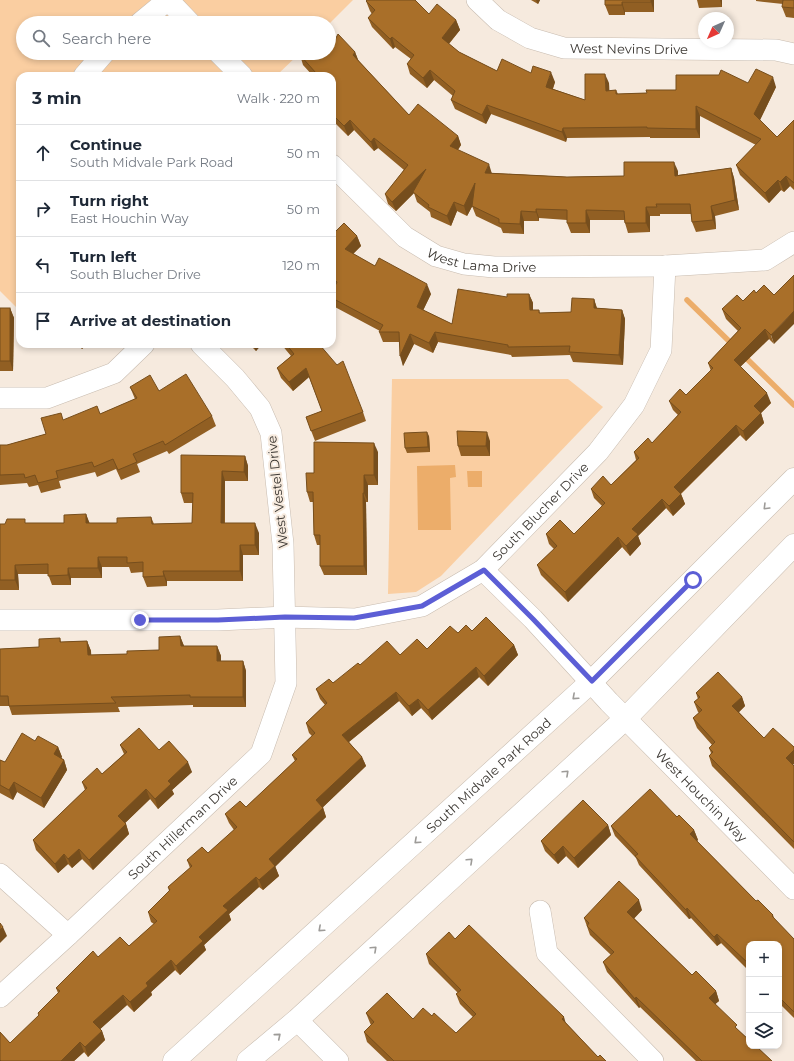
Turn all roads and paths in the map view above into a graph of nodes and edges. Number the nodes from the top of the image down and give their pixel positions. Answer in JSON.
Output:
{"nodes":[{"id":1,"x":168,"y":0,"type":"edge"},
{"id":2,"x":477,"y":0,"type":"edge"},
{"id":3,"x":149,"y":16,"type":"edge"},
{"id":4,"x":183,"y":16,"type":"edge"},
{"id":5,"x":794,"y":54,"type":"edge"},
{"id":6,"x":98,"y":60,"type":"edge"},
{"id":7,"x":226,"y":60,"type":"edge"},
{"id":8,"x":87,"y":72,"type":"edge"},
{"id":9,"x":238,"y":72,"type":"edge"},
{"id":10,"x":336,"y":169,"type":"edge"},
{"id":11,"x":794,"y":242,"type":"edge"},
{"id":12,"x":665,"y":266,"type":"junction"},
{"id":13,"x":140,"y":348,"type":"edge"},
{"id":14,"x":205,"y":348,"type":"edge"},
{"id":15,"x":0,"y":398,"type":"edge"},
{"id":16,"x":794,"y":479,"type":"edge"},
{"id":17,"x":794,"y":545,"type":"edge"},
{"id":18,"x":484,"y":570,"type":"junction"},
{"id":19,"x":285,"y":617,"type":"junction"},
{"id":20,"x":0,"y":620,"type":"edge"},
{"id":21,"x":592,"y":681,"type":"junction"},
{"id":22,"x":626,"y":718,"type":"junction"},
{"id":23,"x":0,"y":874,"type":"edge"},
{"id":24,"x":794,"y":889,"type":"edge"},
{"id":25,"x":540,"y":911,"type":"dead end"},
{"id":26,"x":68,"y":935,"type":"junction"},
{"id":27,"x":0,"y":997,"type":"edge"},
{"id":28,"x":297,"y":1020,"type":"junction"},
{"id":29,"x":174,"y":1061,"type":"edge"},
{"id":30,"x":248,"y":1061,"type":"edge"},
{"id":31,"x":338,"y":1061,"type":"edge"},
{"id":32,"x":653,"y":1061,"type":"edge"}],
"edges":[{"from":1,"to":3,"type":"street"},
{"from":1,"to":4,"type":"street"},
{"from":2,"to":5,"type":"street","name":"West Nevins Drive"},
{"from":6,"to":8,"type":"street"},
{"from":7,"to":9,"type":"street"},
{"from":10,"to":12,"type":"street","name":"West Lama Drive"},
{"from":11,"to":12,"type":"street","name":"West Lama Drive"},
{"from":12,"to":18,"type":"street","name":"South Blucher Drive"},
{"from":13,"to":15,"type":"street"},
{"from":14,"to":19,"type":"street","name":"West Vestel Drive"},
{"from":16,"to":21,"type":"main road","name":"South Midvale Park Road","one_way":true},
{"from":17,"to":22,"type":"main road"},
{"from":18,"to":19,"type":"street","name":"South Blucher Drive"},
{"from":18,"to":21,"type":"street","name":"West Houchin Way"},
{"from":19,"to":20,"type":"street","name":"South Blucher Drive"},
{"from":19,"to":26,"type":"street","name":"South Hillerman Drive"},
{"from":21,"to":22,"type":"street","name":"West Houchin Way"},
{"from":21,"to":29,"type":"main road","name":"South Midvale Park Road","one_way":true},
{"from":22,"to":24,"type":"street","name":"West Houchin Way"},
{"from":28,"to":22,"type":"main road","one_way":true},
{"from":23,"to":26,"type":"street"},
{"from":25,"to":32,"type":"street"},
{"from":26,"to":27,"type":"street","name":"South Hillerman Drive"},
{"from":30,"to":28,"type":"main road","one_way":true},
{"from":28,"to":31,"type":"street"}]}
